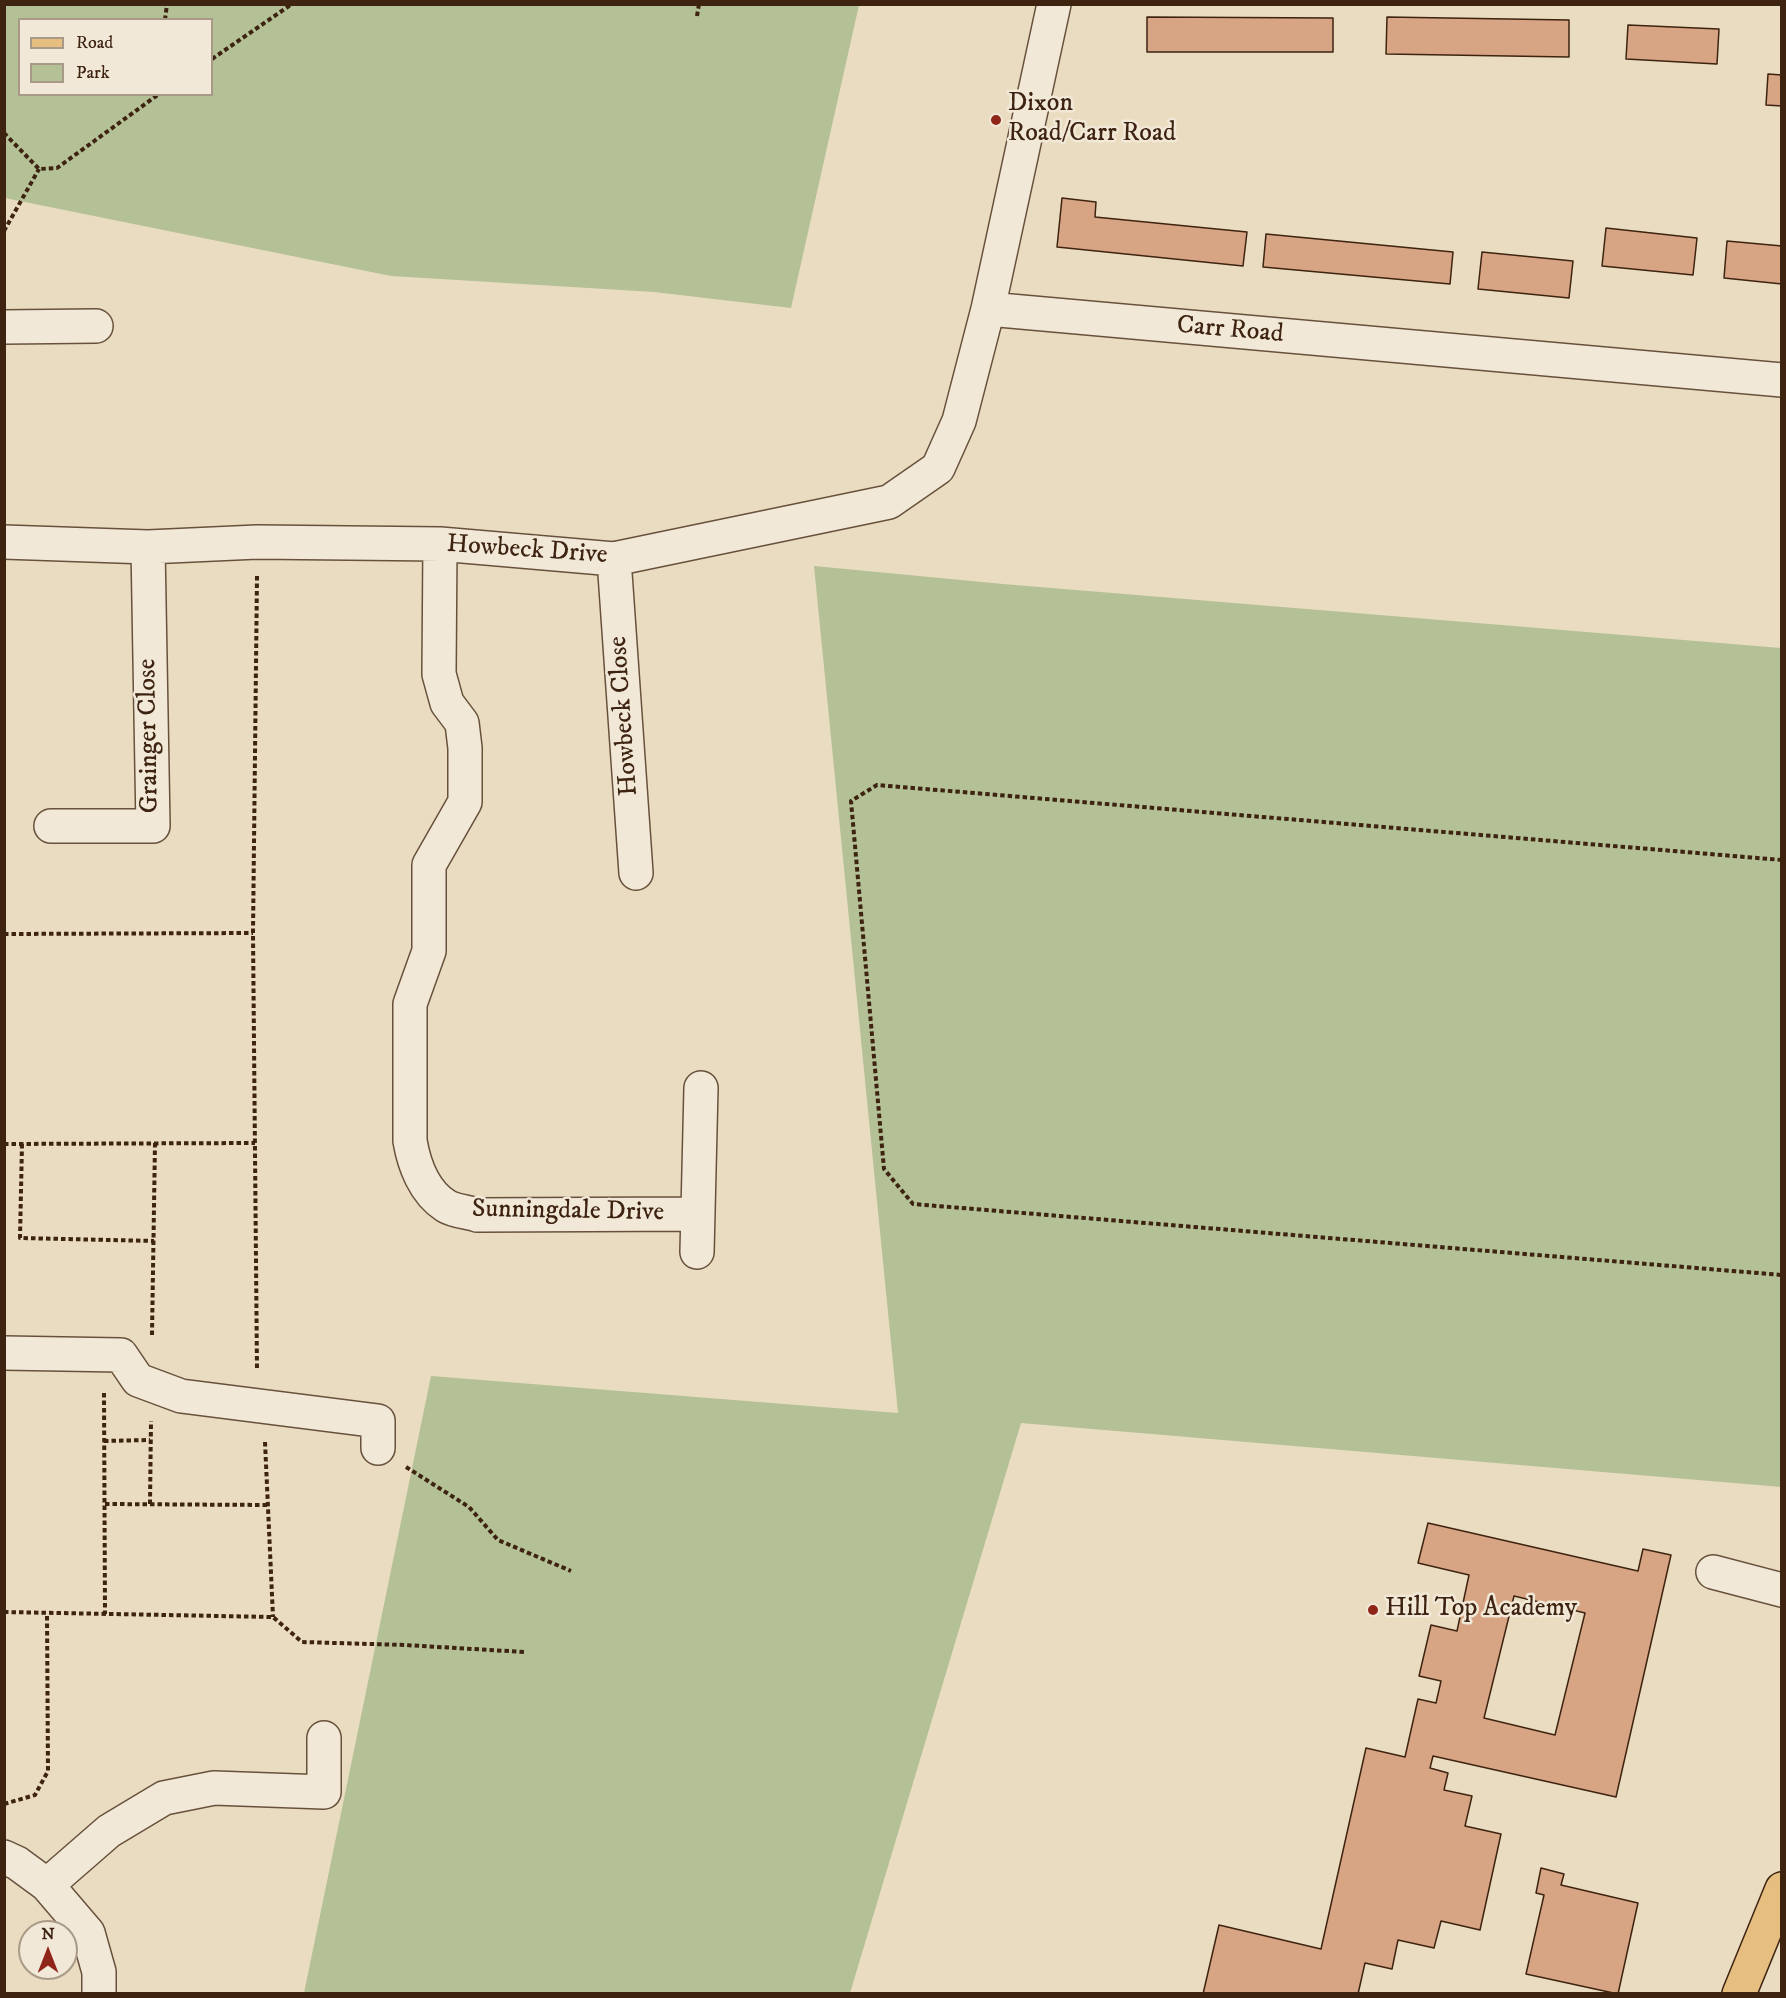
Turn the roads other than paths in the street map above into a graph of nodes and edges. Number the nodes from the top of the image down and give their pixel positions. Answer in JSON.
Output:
{"nodes":[{"id":1,"x":1053,"y":4,"type":"edge"},
{"id":2,"x":988,"y":309,"type":"junction"},
{"id":3,"x":96,"y":326,"type":"dead end"},
{"id":4,"x":4,"y":327,"type":"edge"},
{"id":5,"x":1782,"y":380,"type":"edge"},
{"id":6,"x":4,"y":542,"type":"edge"},
{"id":7,"x":440,"y":544,"type":"junction"},
{"id":8,"x":148,"y":547,"type":"junction"},
{"id":9,"x":614,"y":559,"type":"junction"},
{"id":10,"x":51,"y":826,"type":"dead end"},
{"id":11,"x":636,"y":873,"type":"dead end"},
{"id":12,"x":701,"y":1089,"type":"dead end"},
{"id":13,"x":698,"y":1215,"type":"junction"},
{"id":14,"x":697,"y":1252,"type":"dead end"},
{"id":15,"x":4,"y":1353,"type":"edge"},
{"id":16,"x":378,"y":1448,"type":"road end"},
{"id":17,"x":1713,"y":1572,"type":"dead end"},
{"id":18,"x":1782,"y":1590,"type":"edge"},
{"id":19,"x":324,"y":1738,"type":"dead end"},
{"id":20,"x":4,"y":1857,"type":"edge"},
{"id":21,"x":47,"y":1885,"type":"junction"},
{"id":22,"x":1782,"y":1889,"type":"edge"},
{"id":23,"x":99,"y":1994,"type":"edge"},
{"id":24,"x":1739,"y":1994,"type":"edge"}],
"edges":[{"from":1,"to":2,"type":"street"},
{"from":2,"to":5,"type":"street","name":"Carr Road"},
{"from":2,"to":9,"type":"street","name":"Howbeck Drive"},
{"from":3,"to":4,"type":"street"},
{"from":6,"to":8,"type":"street","name":"Howbeck Drive"},
{"from":7,"to":8,"type":"street","name":"Howbeck Drive"},
{"from":7,"to":9,"type":"street","name":"Howbeck Drive"},
{"from":7,"to":13,"type":"street","name":"Sunningdale Drive"},
{"from":8,"to":10,"type":"street","name":"Grainger Close"},
{"from":9,"to":11,"type":"street","name":"Howbeck Close"},
{"from":12,"to":13,"type":"street","name":"Sunningdale Drive"},
{"from":13,"to":14,"type":"street","name":"Sunningdale Drive"},
{"from":15,"to":16,"type":"street"},
{"from":17,"to":18,"type":"street"},
{"from":19,"to":21,"type":"street"},
{"from":20,"to":21,"type":"street"},
{"from":21,"to":23,"type":"street"},
{"from":22,"to":24,"type":"main road"}]}
